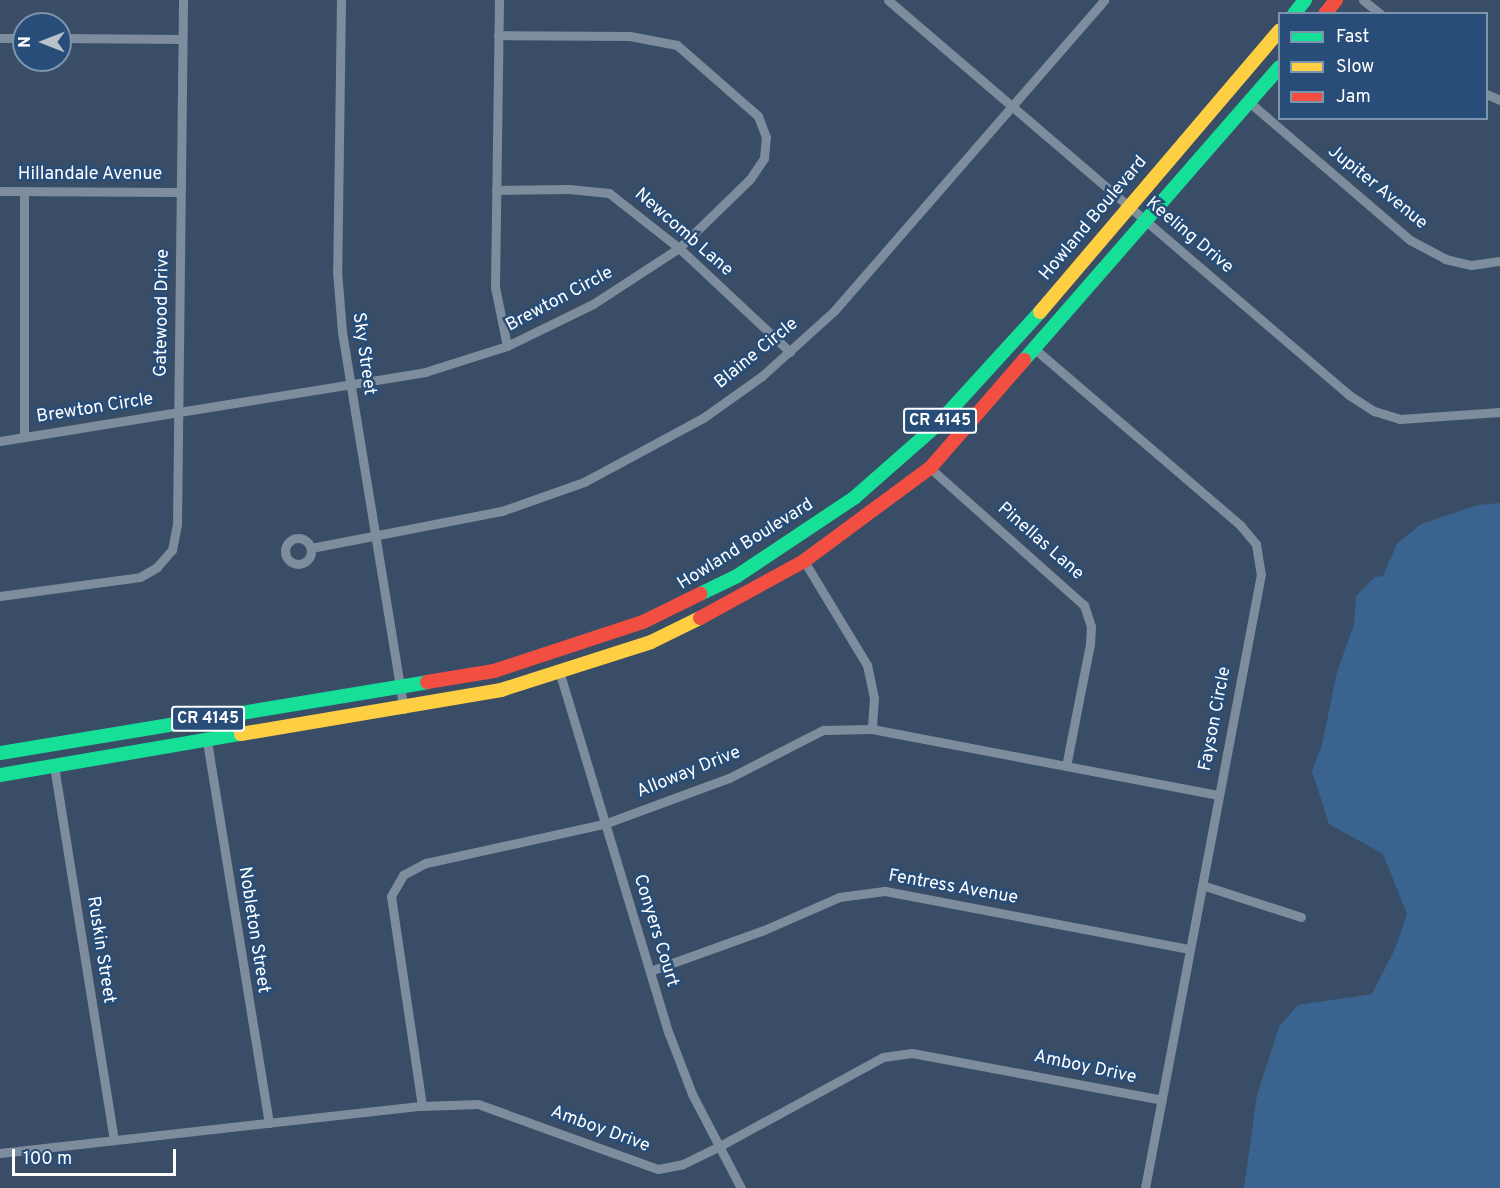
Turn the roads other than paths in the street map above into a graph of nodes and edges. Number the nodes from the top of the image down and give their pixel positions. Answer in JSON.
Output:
{"nodes":[{"id":1,"x":183,"y":0,"type":"edge"},
{"id":2,"x":341,"y":0,"type":"edge"},
{"id":3,"x":499,"y":0,"type":"edge"},
{"id":4,"x":888,"y":0,"type":"edge"},
{"id":5,"x":1104,"y":0,"type":"edge"},
{"id":6,"x":1305,"y":0,"type":"edge"},
{"id":7,"x":1336,"y":0,"type":"edge"},
{"id":8,"x":1363,"y":0,"type":"edge"},
{"id":9,"x":1296,"y":12,"type":"edge"},
{"id":10,"x":1326,"y":12,"type":"edge"},
{"id":11,"x":1378,"y":12,"type":"edge"},
{"id":12,"x":1278,"y":32,"type":"edge"},
{"id":13,"x":498,"y":34,"type":"junction"},
{"id":14,"x":72,"y":38,"type":"edge"},
{"id":15,"x":182,"y":39,"type":"junction"},
{"id":16,"x":1278,"y":69,"type":"edge"},
{"id":17,"x":1249,"y":102,"type":"junction"},
{"id":18,"x":1010,"y":107,"type":"junction"},
{"id":19,"x":24,"y":190,"type":"junction"},
{"id":20,"x":496,"y":190,"type":"junction"},
{"id":21,"x":0,"y":191,"type":"edge"},
{"id":22,"x":180,"y":192,"type":"junction"},
{"id":23,"x":1128,"y":206,"type":"junction"},
{"id":24,"x":1146,"y":221,"type":"junction"},
{"id":25,"x":679,"y":248,"type":"junction"},
{"id":26,"x":1500,"y":261,"type":"edge"},
{"id":27,"x":507,"y":346,"type":"junction"},
{"id":28,"x":1036,"y":350,"type":"junction"},
{"id":29,"x":790,"y":352,"type":"junction"},
{"id":30,"x":351,"y":386,"type":"junction"},
{"id":31,"x":1500,"y":412,"type":"edge"},
{"id":32,"x":178,"y":413,"type":"junction"},
{"id":33,"x":936,"y":426,"type":"junction"},
{"id":34,"x":24,"y":437,"type":"junction"},
{"id":35,"x":0,"y":441,"type":"edge"},
{"id":36,"x":901,"y":459,"type":"junction"},
{"id":37,"x":930,"y":468,"type":"junction"},
{"id":38,"x":900,"y":490,"type":"junction"},
{"id":39,"x":375,"y":537,"type":"junction"},
{"id":40,"x":311,"y":548,"type":"dead end"},
{"id":41,"x":804,"y":561,"type":"junction"},
{"id":42,"x":0,"y":596,"type":"edge"},
{"id":43,"x":560,"y":674,"type":"junction"},
{"id":44,"x":400,"y":687,"type":"junction"},
{"id":45,"x":404,"y":709,"type":"junction"},
{"id":46,"x":872,"y":729,"type":"junction"},
{"id":47,"x":207,"y":741,"type":"junction"},
{"id":48,"x":0,"y":753,"type":"edge"},
{"id":49,"x":54,"y":766,"type":"junction"},
{"id":50,"x":1066,"y":766,"type":"junction"},
{"id":51,"x":0,"y":775,"type":"edge"},
{"id":52,"x":1219,"y":795,"type":"junction"},
{"id":53,"x":604,"y":824,"type":"junction"},
{"id":54,"x":1202,"y":885,"type":"junction"},
{"id":55,"x":1301,"y":917,"type":"dead end"},
{"id":56,"x":1190,"y":949,"type":"junction"},
{"id":57,"x":650,"y":971,"type":"junction"},
{"id":58,"x":1162,"y":1100,"type":"junction"},
{"id":59,"x":422,"y":1106,"type":"junction"},
{"id":60,"x":269,"y":1123,"type":"junction"},
{"id":61,"x":114,"y":1140,"type":"junction"},
{"id":62,"x":718,"y":1147,"type":"junction"},
{"id":63,"x":0,"y":1153,"type":"edge"},
{"id":64,"x":741,"y":1188,"type":"edge"},
{"id":65,"x":1145,"y":1188,"type":"edge"}],
"edges":[{"from":1,"to":15,"type":"street","name":"Gatewood Drive"},
{"from":2,"to":30,"type":"street","name":"Sky Street"},
{"from":3,"to":13,"type":"street"},
{"from":4,"to":18,"type":"street","name":"Keeling Drive"},
{"from":5,"to":18,"type":"street","name":"Blaine Circle"},
{"from":6,"to":9,"type":"main road"},
{"from":7,"to":10,"type":"main road"},
{"from":8,"to":11,"type":"street"},
{"from":12,"to":23,"type":"main road","name":"Howland Boulevard","number":"CR 4145"},
{"from":13,"to":20,"type":"street"},
{"from":13,"to":25,"type":"street","name":"Brewton Circle"},
{"from":14,"to":15,"type":"street"},
{"from":15,"to":22,"type":"street","name":"Gatewood Drive"},
{"from":16,"to":17,"type":"main road","number":"CR 4145"},
{"from":17,"to":24,"type":"main road","number":"CR 4145"},
{"from":17,"to":26,"type":"street","name":"Jupiter Avenue"},
{"from":18,"to":23,"type":"street","name":"Keeling Drive"},
{"from":18,"to":29,"type":"street","name":"Blaine Circle"},
{"from":19,"to":21,"type":"street","name":"Hillandale Avenue"},
{"from":19,"to":22,"type":"street","name":"Hillandale Avenue"},
{"from":19,"to":34,"type":"street"},
{"from":20,"to":25,"type":"street","name":"Newcomb Lane"},
{"from":20,"to":27,"type":"street"},
{"from":22,"to":32,"type":"street","name":"Gatewood Drive"},
{"from":23,"to":24,"type":"street","name":"Keeling Drive"},
{"from":23,"to":33,"type":"main road","name":"Howland Boulevard","number":"CR 4145"},
{"from":24,"to":28,"type":"main road","number":"CR 4145"},
{"from":24,"to":31,"type":"street","name":"Keeling Drive"},
{"from":25,"to":27,"type":"street","name":"Brewton Circle"},
{"from":25,"to":29,"type":"street","name":"Newcomb Lane"},
{"from":27,"to":30,"type":"street","name":"Brewton Circle"},
{"from":28,"to":37,"type":"main road","number":"CR 4145"},
{"from":28,"to":52,"type":"street","name":"Fayson Circle"},
{"from":29,"to":39,"type":"street","name":"Blaine Circle"},
{"from":30,"to":32,"type":"street","name":"Brewton Circle"},
{"from":30,"to":39,"type":"street","name":"Sky Street"},
{"from":32,"to":34,"type":"street","name":"Brewton Circle"},
{"from":32,"to":42,"type":"street","name":"Gatewood Drive"},
{"from":33,"to":36,"type":"main road","name":"Howland Boulevard","number":"CR 4145"},
{"from":33,"to":37,"type":"main road"},
{"from":34,"to":35,"type":"street","name":"Brewton Circle"},
{"from":36,"to":38,"type":"main road"},
{"from":36,"to":44,"type":"main road","name":"Howland Boulevard","number":"CR 4145"},
{"from":37,"to":38,"type":"main road","number":"CR 4145"},
{"from":37,"to":50,"type":"street","name":"Pinellas Lane"},
{"from":38,"to":41,"type":"main road","number":"CR 4145"},
{"from":39,"to":40,"type":"street","name":"Blaine Circle"},
{"from":39,"to":44,"type":"street","name":"Sky Street"},
{"from":41,"to":43,"type":"main road","number":"CR 4145"},
{"from":41,"to":46,"type":"street"},
{"from":43,"to":45,"type":"main road","number":"CR 4145"},
{"from":43,"to":53,"type":"street","name":"Conyers Court"},
{"from":44,"to":45,"type":"street","name":"Sky Street"},
{"from":44,"to":48,"type":"main road","name":"Howland Boulevard","number":"CR 4145"},
{"from":45,"to":47,"type":"main road","number":"CR 4145"},
{"from":46,"to":50,"type":"street","name":"Alloway Drive"},
{"from":46,"to":53,"type":"street","name":"Alloway Drive"},
{"from":47,"to":49,"type":"main road","number":"CR 4145"},
{"from":47,"to":60,"type":"street","name":"Nobleton Street"},
{"from":49,"to":51,"type":"main road","number":"CR 4145"},
{"from":49,"to":61,"type":"street","name":"Ruskin Street"},
{"from":50,"to":52,"type":"street","name":"Alloway Drive"},
{"from":52,"to":54,"type":"street","name":"Fayson Circle"},
{"from":53,"to":57,"type":"street","name":"Conyers Court"},
{"from":53,"to":59,"type":"street","name":"Alloway Drive"},
{"from":54,"to":55,"type":"street"},
{"from":54,"to":56,"type":"street","name":"Fayson Circle"},
{"from":56,"to":57,"type":"street","name":"Fentress Avenue"},
{"from":56,"to":58,"type":"street","name":"Fayson Circle"},
{"from":57,"to":62,"type":"street","name":"Conyers Court"},
{"from":58,"to":62,"type":"street","name":"Amboy Drive"},
{"from":58,"to":65,"type":"street","name":"Fayson Circle"},
{"from":59,"to":60,"type":"street","name":"Amboy Drive"},
{"from":59,"to":62,"type":"street","name":"Amboy Drive"},
{"from":60,"to":61,"type":"street","name":"Amboy Drive"},
{"from":61,"to":63,"type":"street","name":"Amboy Drive"},
{"from":62,"to":64,"type":"street","name":"Conyers Court"}]}
